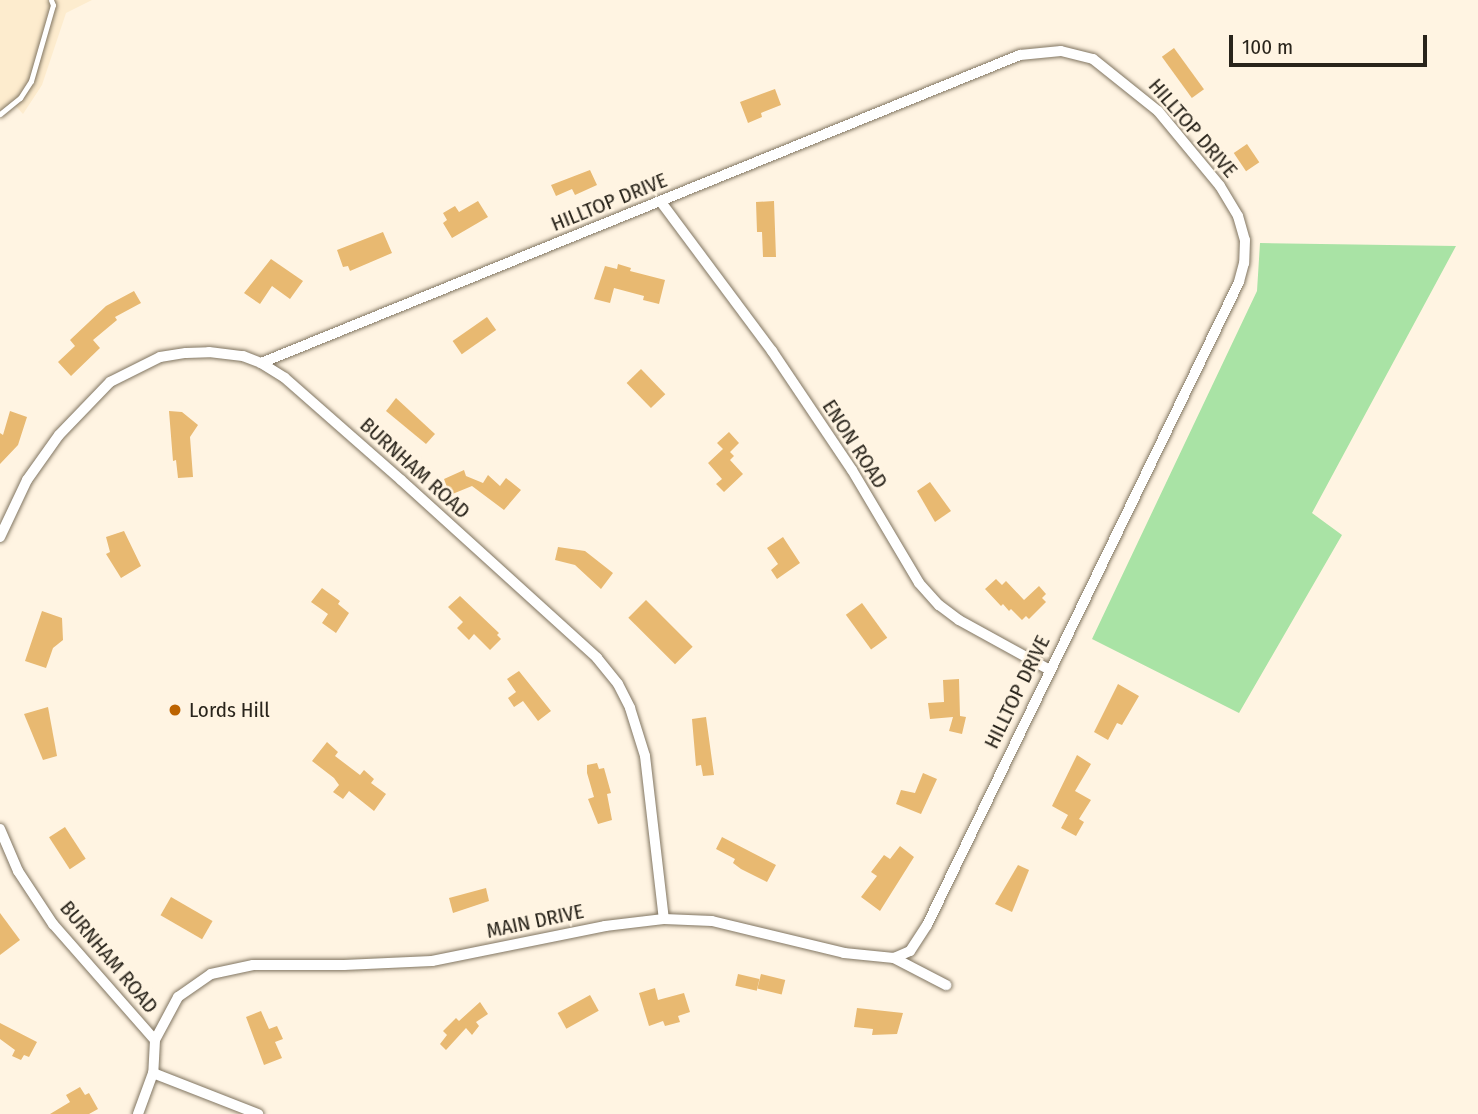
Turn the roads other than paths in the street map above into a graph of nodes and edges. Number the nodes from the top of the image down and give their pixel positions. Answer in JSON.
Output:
{"nodes":[{"id":1,"x":51,"y":0,"type":"edge"},
{"id":2,"x":0,"y":114,"type":"edge"},
{"id":3,"x":661,"y":202,"type":"junction"},
{"id":4,"x":261,"y":363,"type":"junction"},
{"id":5,"x":0,"y":537,"type":"edge"},
{"id":6,"x":1048,"y":669,"type":"junction"},
{"id":7,"x":0,"y":829,"type":"edge"},
{"id":8,"x":664,"y":919,"type":"junction"},
{"id":9,"x":894,"y":958,"type":"junction"},
{"id":10,"x":946,"y":985,"type":"dead end"},
{"id":11,"x":155,"y":1040,"type":"junction"},
{"id":12,"x":153,"y":1073,"type":"junction"},
{"id":13,"x":138,"y":1114,"type":"edge"},
{"id":14,"x":258,"y":1114,"type":"edge"}],
"edges":[{"from":1,"to":2,"type":"lane"},
{"from":3,"to":4,"type":"street","name":"HILLTOP DRIVE"},
{"from":3,"to":6,"type":"street","name":"ENON ROAD"},
{"from":3,"to":6,"type":"street","name":"HILLTOP DRIVE"},
{"from":4,"to":5,"type":"street","name":"BURNHAM ROAD"},
{"from":4,"to":8,"type":"street","name":"BURNHAM ROAD"},
{"from":6,"to":9,"type":"street","name":"HILLTOP DRIVE"},
{"from":7,"to":11,"type":"street","name":"BURNHAM ROAD"},
{"from":8,"to":9,"type":"street","name":"MAIN DRIVE"},
{"from":8,"to":11,"type":"street","name":"MAIN DRIVE"},
{"from":9,"to":10,"type":"street","name":"MAIN DRIVE"},
{"from":11,"to":12,"type":"street","name":"BURNHAM ROAD"},
{"from":12,"to":13,"type":"street","name":"BURNHAM ROAD"},
{"from":12,"to":14,"type":"street"}]}
